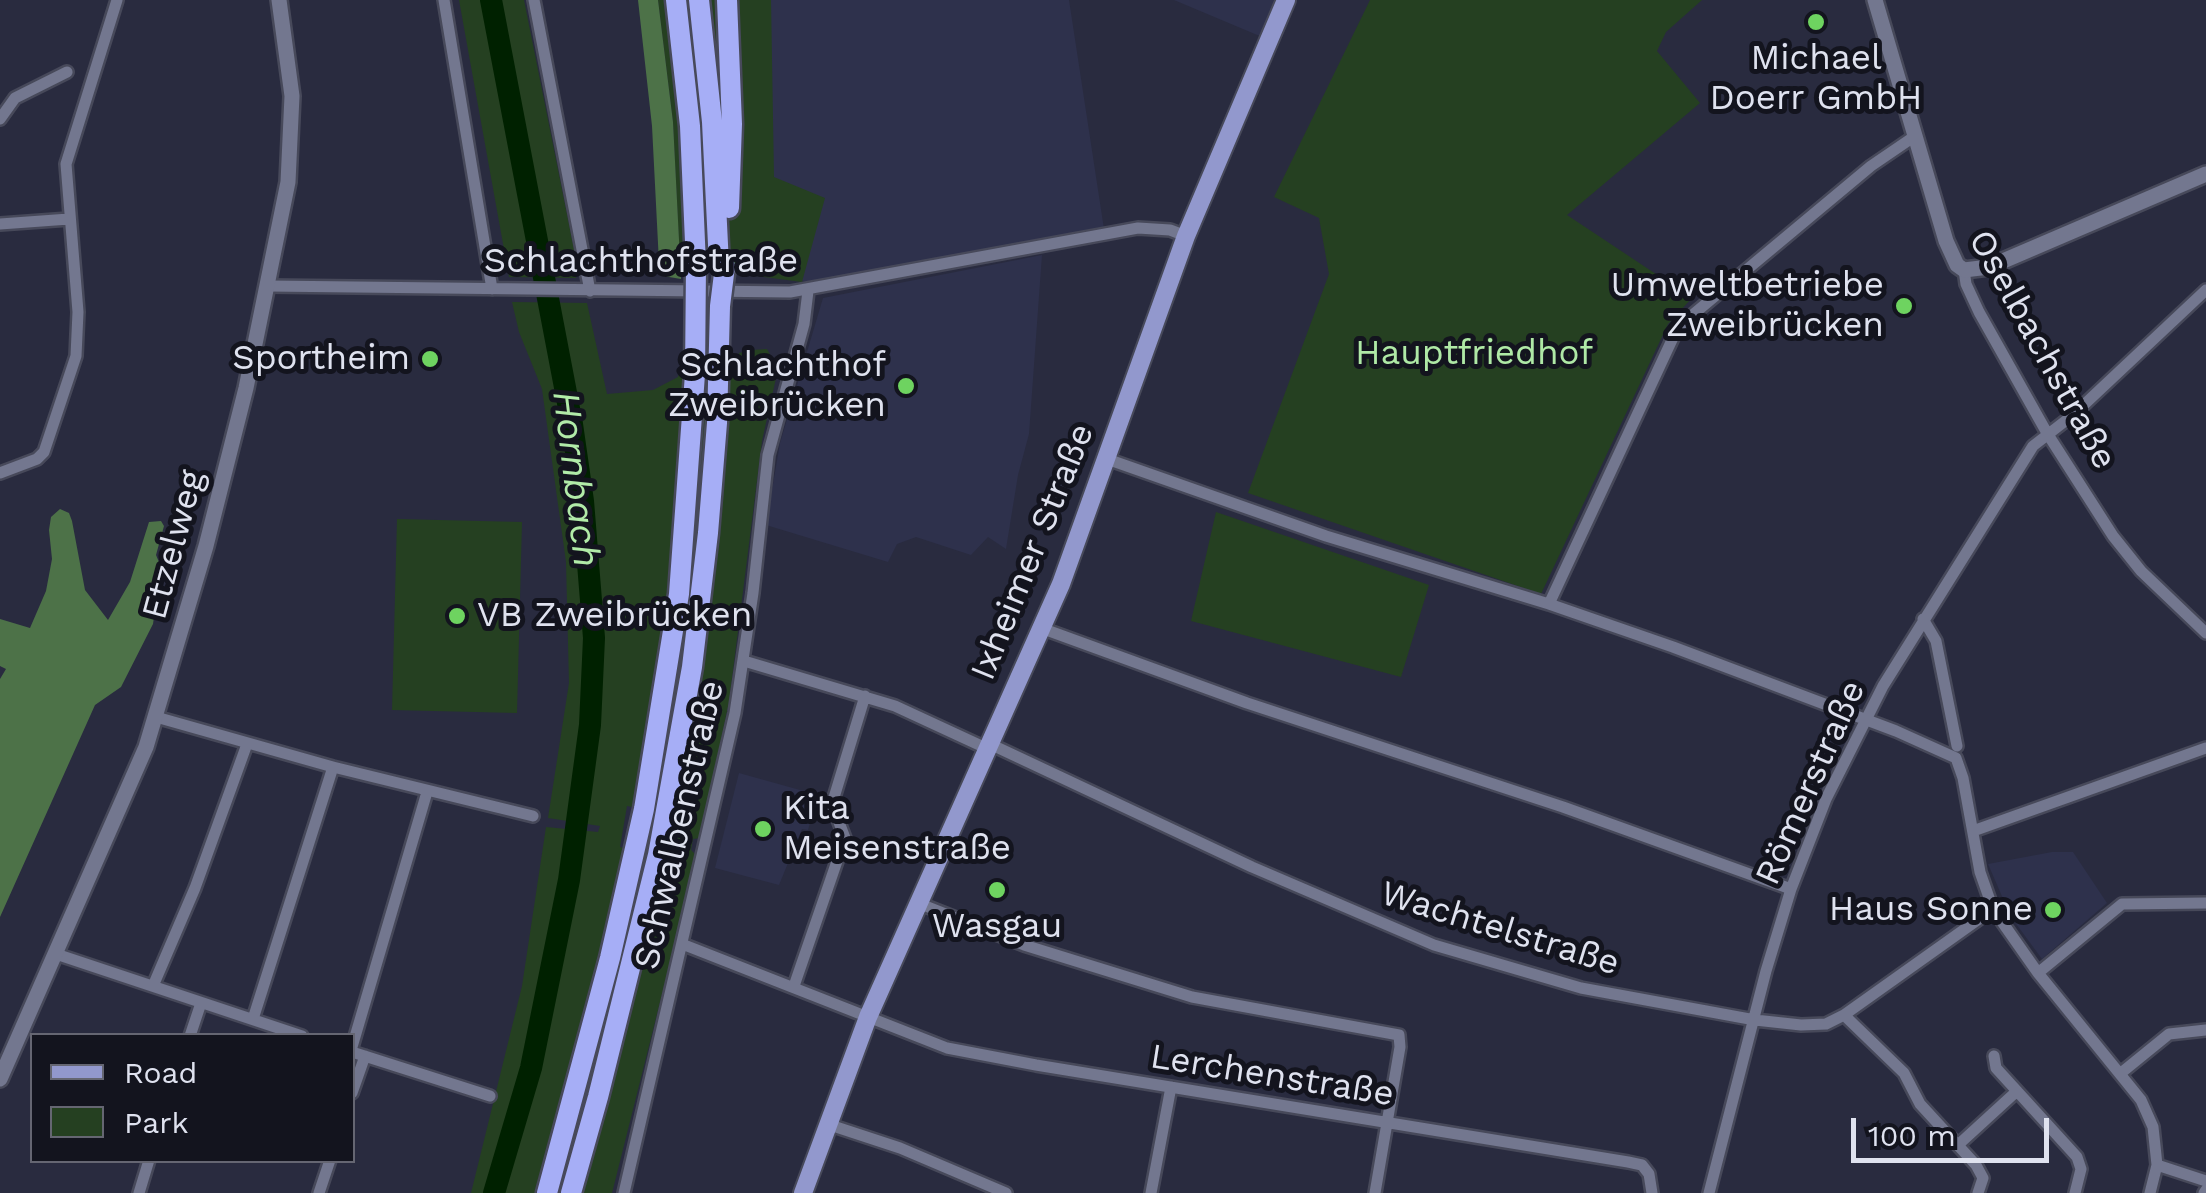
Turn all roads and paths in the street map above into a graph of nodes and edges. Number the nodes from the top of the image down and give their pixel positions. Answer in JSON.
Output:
{"nodes":[{"id":1,"x":117,"y":0,"type":"edge"},
{"id":2,"x":279,"y":0,"type":"edge"},
{"id":3,"x":444,"y":0,"type":"edge"},
{"id":4,"x":534,"y":0,"type":"edge"},
{"id":5,"x":676,"y":0,"type":"edge"},
{"id":6,"x":699,"y":0,"type":"edge"},
{"id":7,"x":727,"y":0,"type":"edge"},
{"id":8,"x":1286,"y":0,"type":"edge"},
{"id":9,"x":1875,"y":0,"type":"edge"},
{"id":10,"x":66,"y":72,"type":"dead end"},
{"id":11,"x":0,"y":119,"type":"edge"},
{"id":12,"x":1915,"y":136,"type":"junction"},
{"id":13,"x":2206,"y":174,"type":"edge"},
{"id":14,"x":69,"y":218,"type":"junction"},
{"id":15,"x":0,"y":224,"type":"edge"},
{"id":16,"x":1186,"y":236,"type":"junction"},
{"id":17,"x":722,"y":266,"type":"junction"},
{"id":18,"x":1964,"y":270,"type":"junction"},
{"id":19,"x":268,"y":286,"type":"junction"},
{"id":20,"x":492,"y":290,"type":"junction"},
{"id":21,"x":584,"y":290,"type":"junction"},
{"id":22,"x":2206,"y":290,"type":"edge"},
{"id":23,"x":808,"y":291,"type":"junction"},
{"id":24,"x":2047,"y":433,"type":"junction"},
{"id":25,"x":1107,"y":459,"type":"junction"},
{"id":26,"x":0,"y":474,"type":"edge"},
{"id":27,"x":1549,"y":604,"type":"junction"},
{"id":28,"x":1923,"y":620,"type":"junction"},
{"id":29,"x":1041,"y":628,"type":"junction"},
{"id":30,"x":2205,"y":632,"type":"edge"},
{"id":31,"x":744,"y":660,"type":"junction"},
{"id":32,"x":865,"y":696,"type":"junction"},
{"id":33,"x":156,"y":717,"type":"junction"},
{"id":34,"x":1865,"y":720,"type":"junction"},
{"id":35,"x":247,"y":744,"type":"junction"},
{"id":36,"x":989,"y":746,"type":"junction"},
{"id":37,"x":1957,"y":746,"type":"dead end"},
{"id":38,"x":2206,"y":748,"type":"edge"},
{"id":39,"x":333,"y":767,"type":"junction"},
{"id":40,"x":426,"y":792,"type":"junction"},
{"id":41,"x":534,"y":816,"type":"dead end"},
{"id":42,"x":1973,"y":831,"type":"junction"},
{"id":43,"x":1791,"y":889,"type":"junction"},
{"id":44,"x":2206,"y":902,"type":"edge"},
{"id":45,"x":918,"y":903,"type":"junction"},
{"id":46,"x":1992,"y":909,"type":"junction"},
{"id":47,"x":682,"y":944,"type":"junction"},
{"id":48,"x":56,"y":954,"type":"junction"},
{"id":49,"x":2038,"y":973,"type":"junction"},
{"id":50,"x":154,"y":986,"type":"junction"},
{"id":51,"x":794,"y":986,"type":"junction"},
{"id":52,"x":200,"y":1003,"type":"junction"},
{"id":53,"x":1844,"y":1015,"type":"junction"},
{"id":54,"x":868,"y":1016,"type":"junction"},
{"id":55,"x":252,"y":1019,"type":"junction"},
{"id":56,"x":1754,"y":1020,"type":"junction"},
{"id":57,"x":2206,"y":1030,"type":"edge"},
{"id":58,"x":191,"y":1033,"type":"edge"},
{"id":59,"x":293,"y":1033,"type":"edge"},
{"id":60,"x":357,"y":1052,"type":"edge"},
{"id":61,"x":1994,"y":1056,"type":"dead end"},
{"id":62,"x":2121,"y":1074,"type":"junction"},
{"id":63,"x":0,"y":1079,"type":"edge"},
{"id":64,"x":1172,"y":1086,"type":"junction"},
{"id":65,"x":2018,"y":1091,"type":"junction"},
{"id":66,"x":490,"y":1096,"type":"dead end"},
{"id":67,"x":1388,"y":1123,"type":"junction"},
{"id":68,"x":828,"y":1124,"type":"junction"},
{"id":69,"x":1958,"y":1145,"type":"junction"},
{"id":70,"x":148,"y":1163,"type":"edge"},
{"id":71,"x":329,"y":1163,"type":"edge"},
{"id":72,"x":2157,"y":1165,"type":"junction"},
{"id":73,"x":2206,"y":1181,"type":"edge"},
{"id":74,"x":139,"y":1193,"type":"edge"},
{"id":75,"x":320,"y":1193,"type":"edge"},
{"id":76,"x":547,"y":1193,"type":"edge"},
{"id":77,"x":571,"y":1193,"type":"edge"},
{"id":78,"x":624,"y":1193,"type":"edge"},
{"id":79,"x":802,"y":1193,"type":"edge"},
{"id":80,"x":1006,"y":1193,"type":"edge"},
{"id":81,"x":1152,"y":1193,"type":"edge"},
{"id":82,"x":1376,"y":1193,"type":"edge"},
{"id":83,"x":1652,"y":1193,"type":"edge"},
{"id":84,"x":1709,"y":1193,"type":"edge"},
{"id":85,"x":1978,"y":1193,"type":"edge"},
{"id":86,"x":2075,"y":1193,"type":"edge"},
{"id":87,"x":2150,"y":1193,"type":"edge"}],
"edges":[{"from":1,"to":14,"type":"street"},
{"from":2,"to":19,"type":"street","name":"Etzelweg"},
{"from":3,"to":20,"type":"street"},
{"from":4,"to":21,"type":"street"},
{"from":5,"to":76,"type":"highway","bridge":true},
{"from":6,"to":17,"type":"highway"},
{"from":7,"to":17,"type":"highway"},
{"from":8,"to":16,"type":"main road","name":"Ixheimer Straße"},
{"from":9,"to":12,"type":"street","name":"Oselbachstraße"},
{"from":10,"to":11,"type":"street"},
{"from":12,"to":18,"type":"street","name":"Oselbachstraße"},
{"from":12,"to":27,"type":"street"},
{"from":13,"to":18,"type":"street"},
{"from":14,"to":15,"type":"street"},
{"from":14,"to":26,"type":"street"},
{"from":16,"to":23,"type":"street","name":"Schlachthofstraße"},
{"from":16,"to":25,"type":"main road","name":"Ixheimer Straße"},
{"from":17,"to":77,"type":"highway","bridge":true},
{"from":18,"to":24,"type":"street","name":"Oselbachstraße"},
{"from":19,"to":20,"type":"street","name":"Schlachthofstraße"},
{"from":19,"to":33,"type":"street","name":"Etzelweg"},
{"from":20,"to":21,"type":"street","name":"Schlachthofstraße"},
{"from":21,"to":23,"type":"street","name":"Schlachthofstraße"},
{"from":22,"to":24,"type":"street","name":"Römerstraße"},
{"from":23,"to":31,"type":"street","name":"Schwalbenstraße"},
{"from":24,"to":28,"type":"street","name":"Römerstraße"},
{"from":24,"to":30,"type":"street","name":"Oselbachstraße"},
{"from":25,"to":27,"type":"street"},
{"from":25,"to":29,"type":"main road","name":"Ixheimer Straße"},
{"from":27,"to":34,"type":"street"},
{"from":28,"to":34,"type":"street","name":"Römerstraße"},
{"from":28,"to":37,"type":"street"},
{"from":29,"to":36,"type":"main road","name":"Ixheimer Straße"},
{"from":29,"to":43,"type":"street"},
{"from":31,"to":32,"type":"street","name":"Wachtelstraße"},
{"from":31,"to":47,"type":"street","name":"Schwalbenstraße"},
{"from":32,"to":36,"type":"street","name":"Wachtelstraße"},
{"from":32,"to":51,"type":"street"},
{"from":33,"to":35,"type":"street"},
{"from":33,"to":48,"type":"street","name":"Etzelweg"},
{"from":34,"to":42,"type":"street"},
{"from":34,"to":43,"type":"street","name":"Römerstraße"},
{"from":35,"to":39,"type":"street"},
{"from":35,"to":50,"type":"street"},
{"from":36,"to":45,"type":"main road","name":"Ixheimer Straße"},
{"from":36,"to":56,"type":"street","name":"Wachtelstraße"},
{"from":38,"to":42,"type":"street"},
{"from":39,"to":40,"type":"street"},
{"from":39,"to":55,"type":"street"},
{"from":40,"to":41,"type":"street"},
{"from":40,"to":60,"type":"street"},
{"from":42,"to":46,"type":"street"},
{"from":43,"to":56,"type":"street","name":"Römerstraße"},
{"from":44,"to":49,"type":"street"},
{"from":45,"to":54,"type":"main road","name":"Ixheimer Straße"},
{"from":45,"to":67,"type":"street"},
{"from":46,"to":49,"type":"street"},
{"from":46,"to":53,"type":"street","name":"Wachtelstraße"},
{"from":47,"to":51,"type":"street","name":"Lerchenstraße"},
{"from":47,"to":78,"type":"street","name":"Schwalbenstraße"},
{"from":48,"to":50,"type":"street"},
{"from":48,"to":63,"type":"street","name":"Etzelweg"},
{"from":49,"to":62,"type":"street"},
{"from":50,"to":52,"type":"street"},
{"from":51,"to":54,"type":"street","name":"Lerchenstraße"},
{"from":52,"to":55,"type":"street"},
{"from":52,"to":58,"type":"street"},
{"from":53,"to":56,"type":"street","name":"Wachtelstraße"},
{"from":53,"to":69,"type":"street"},
{"from":54,"to":64,"type":"street","name":"Lerchenstraße"},
{"from":54,"to":68,"type":"main road","name":"Ixheimer Straße"},
{"from":55,"to":59,"type":"street"},
{"from":56,"to":84,"type":"street","name":"Römerstraße"},
{"from":57,"to":62,"type":"street"},
{"from":60,"to":66,"type":"street"},
{"from":61,"to":65,"type":"street"},
{"from":62,"to":72,"type":"street"},
{"from":64,"to":67,"type":"street","name":"Lerchenstraße"},
{"from":64,"to":81,"type":"street"},
{"from":65,"to":69,"type":"street"},
{"from":65,"to":86,"type":"street"},
{"from":67,"to":82,"type":"street"},
{"from":67,"to":83,"type":"street","name":"Lerchenstraße"},
{"from":68,"to":79,"type":"main road","name":"Ixheimer Straße"},
{"from":68,"to":80,"type":"street"},
{"from":69,"to":85,"type":"street"},
{"from":70,"to":74,"type":"street"},
{"from":71,"to":75,"type":"street"},
{"from":72,"to":73,"type":"street"},
{"from":72,"to":87,"type":"street"}]}
